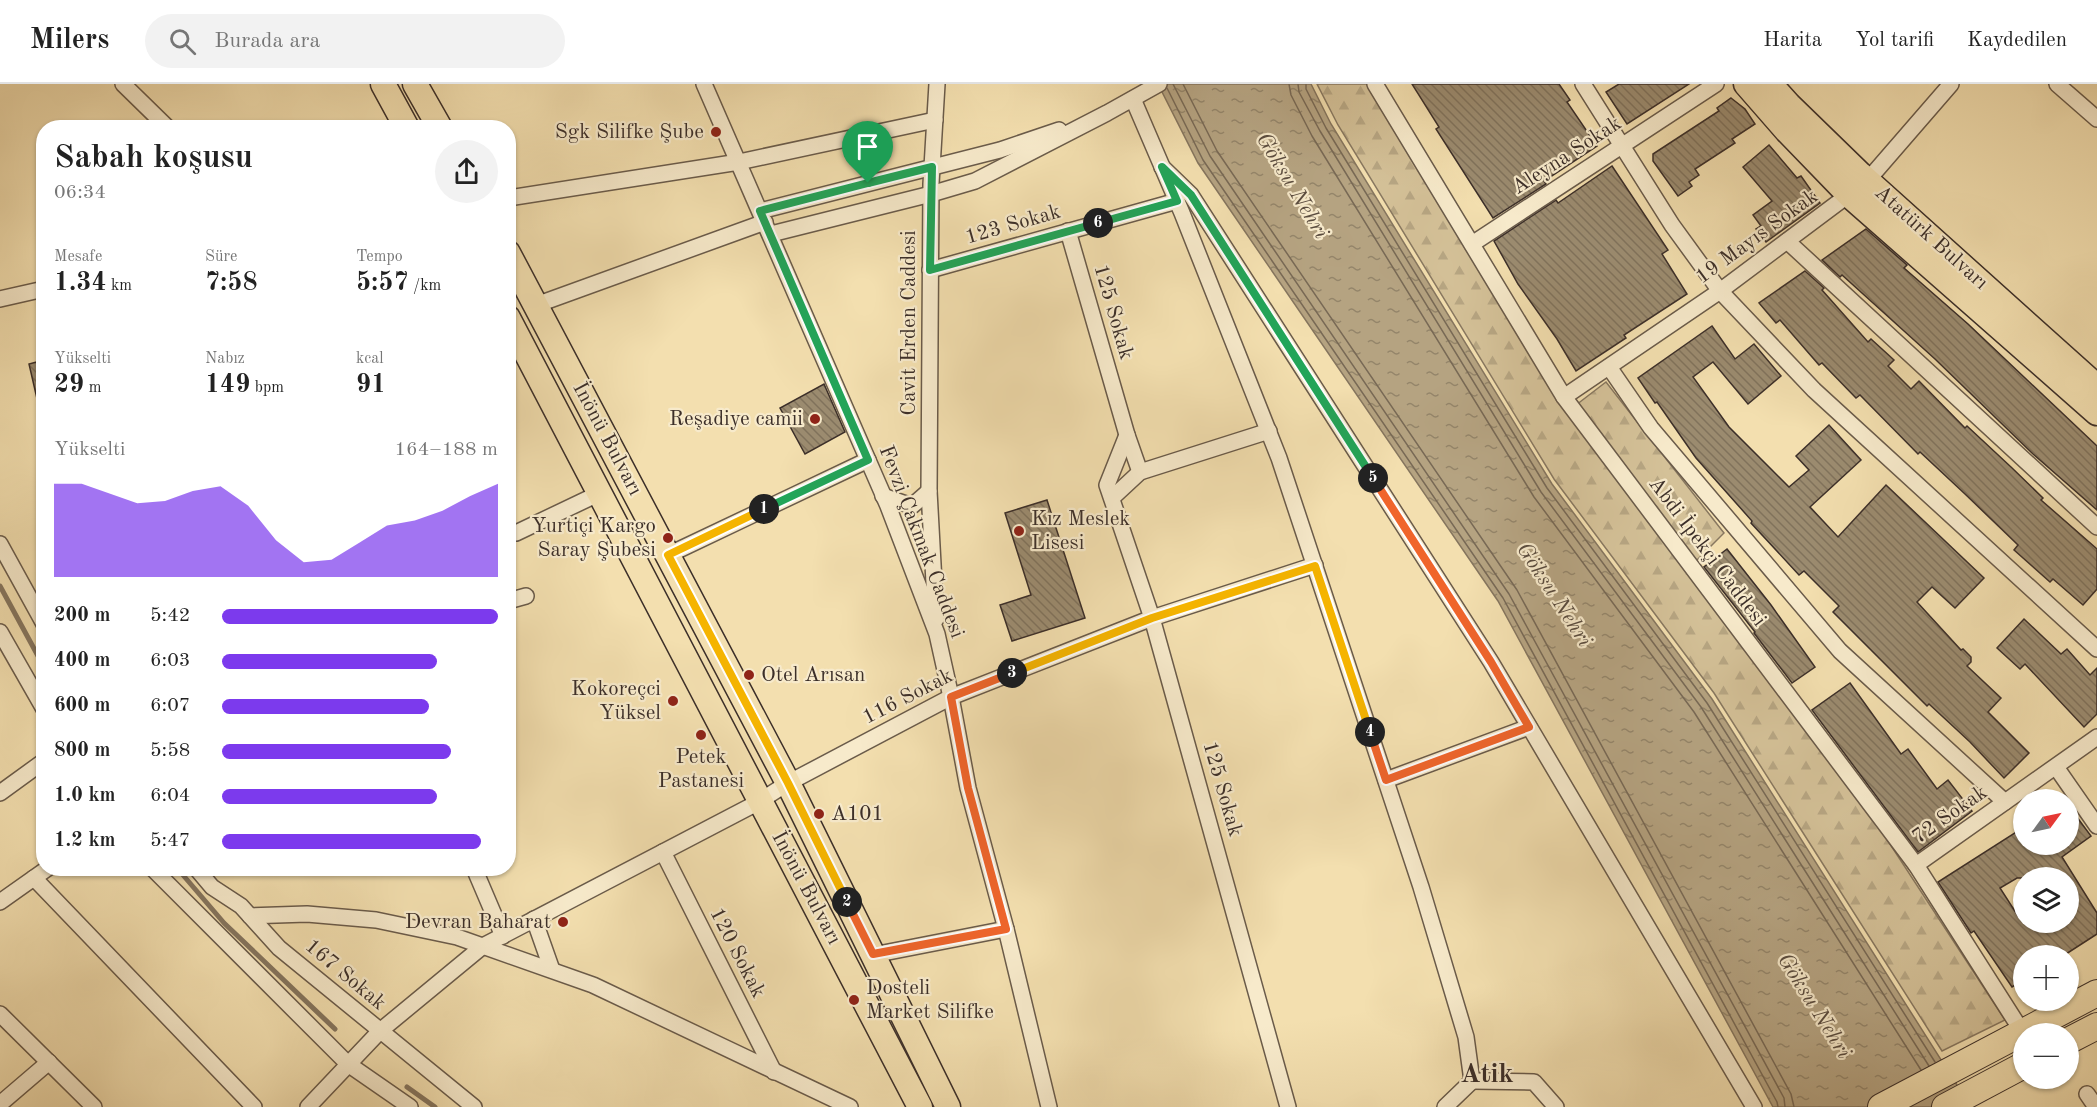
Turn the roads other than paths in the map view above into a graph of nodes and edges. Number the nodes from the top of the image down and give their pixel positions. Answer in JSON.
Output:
{"nodes":[{"id":1,"x":382,"y":84,"type":"edge"},
{"id":2,"x":415,"y":84,"type":"edge"},
{"id":3,"x":704,"y":84,"type":"edge"},
{"id":4,"x":937,"y":84,"type":"edge"},
{"id":5,"x":1159,"y":84,"type":"edge"},
{"id":6,"x":1375,"y":84,"type":"edge"},
{"id":7,"x":1583,"y":84,"type":"edge"},
{"id":8,"x":1716,"y":84,"type":"edge"},
{"id":9,"x":1746,"y":84,"type":"edge"},
{"id":10,"x":1770,"y":84,"type":"edge"},
{"id":11,"x":1951,"y":84,"type":"edge"},
{"id":12,"x":2057,"y":84,"type":"edge"},
{"id":13,"x":134,"y":87,"type":"edge"},
{"id":14,"x":1133,"y":99,"type":"junction"},
{"id":15,"x":1107,"y":113,"type":"junction"},
{"id":16,"x":2097,"y":119,"type":"edge"},
{"id":17,"x":161,"y":120,"type":"edge"},
{"id":18,"x":402,"y":120,"type":"edge"},
{"id":19,"x":435,"y":120,"type":"edge"},
{"id":20,"x":935,"y":120,"type":"junction"},
{"id":21,"x":1622,"y":146,"type":"junction"},
{"id":22,"x":739,"y":162,"type":"junction"},
{"id":23,"x":932,"y":167,"type":"junction"},
{"id":24,"x":1162,"y":167,"type":"junction"},
{"id":25,"x":1858,"y":188,"type":"junction"},
{"id":26,"x":931,"y":194,"type":"junction"},
{"id":27,"x":516,"y":197,"type":"edge"},
{"id":28,"x":1177,"y":201,"type":"junction"},
{"id":29,"x":765,"y":222,"type":"junction"},
{"id":30,"x":1068,"y":231,"type":"junction"},
{"id":31,"x":1787,"y":241,"type":"junction"},
{"id":32,"x":1472,"y":244,"type":"junction"},
{"id":33,"x":516,"y":268,"type":"edge"},
{"id":34,"x":930,"y":270,"type":"junction"},
{"id":35,"x":36,"y":291,"type":"edge"},
{"id":36,"x":1720,"y":291,"type":"junction"},
{"id":37,"x":0,"y":299,"type":"edge"},
{"id":38,"x":536,"y":305,"type":"junction"},
{"id":39,"x":516,"y":333,"type":"edge"},
{"id":40,"x":1609,"y":367,"type":"junction"},
{"id":41,"x":2097,"y":387,"type":"edge"},
{"id":42,"x":1564,"y":397,"type":"junction"},
{"id":43,"x":2097,"y":413,"type":"edge"},
{"id":44,"x":1269,"y":431,"type":"junction"},
{"id":45,"x":1127,"y":435,"type":"junction"},
{"id":46,"x":868,"y":460,"type":"junction"},
{"id":47,"x":1140,"y":472,"type":"junction"},
{"id":48,"x":929,"y":491,"type":"junction"},
{"id":49,"x":1110,"y":492,"type":"junction"},
{"id":50,"x":600,"y":493,"type":"junction"},
{"id":51,"x":883,"y":496,"type":"junction"},
{"id":52,"x":2097,"y":527,"type":"edge"},
{"id":53,"x":516,"y":533,"type":"dead end"},
{"id":54,"x":0,"y":544,"type":"edge"},
{"id":55,"x":668,"y":555,"type":"junction"},
{"id":56,"x":1315,"y":566,"type":"junction"},
{"id":57,"x":526,"y":596,"type":"dead end"},
{"id":58,"x":516,"y":599,"type":"edge"},
{"id":59,"x":36,"y":609,"type":"edge"},
{"id":60,"x":1152,"y":618,"type":"junction"},
{"id":61,"x":0,"y":632,"type":"edge"},
{"id":62,"x":937,"y":634,"type":"junction"},
{"id":63,"x":2097,"y":649,"type":"edge"},
{"id":64,"x":6,"y":654,"type":"edge"},
{"id":65,"x":36,"y":697,"type":"edge"},
{"id":66,"x":951,"y":697,"type":"junction"},
{"id":67,"x":1529,"y":727,"type":"junction"},
{"id":68,"x":2097,"y":737,"type":"edge"},
{"id":69,"x":36,"y":767,"type":"edge"},
{"id":70,"x":2056,"y":767,"type":"junction"},
{"id":71,"x":1386,"y":780,"type":"junction"},
{"id":72,"x":788,"y":783,"type":"junction"},
{"id":73,"x":0,"y":793,"type":"edge"},
{"id":74,"x":760,"y":801,"type":"junction"},
{"id":75,"x":2005,"y":802,"type":"junction"},
{"id":76,"x":2097,"y":826,"type":"edge"},
{"id":77,"x":663,"y":852,"type":"junction"},
{"id":78,"x":1916,"y":865,"type":"junction"},
{"id":79,"x":37,"y":876,"type":"edge"},
{"id":80,"x":160,"y":876,"type":"edge"},
{"id":81,"x":203,"y":876,"type":"edge"},
{"id":82,"x":477,"y":876,"type":"edge"},
{"id":83,"x":34,"y":878,"type":"junction"},
{"id":84,"x":0,"y":902,"type":"edge"},
{"id":85,"x":249,"y":916,"type":"junction"},
{"id":86,"x":534,"y":919,"type":"junction"},
{"id":87,"x":1006,"y":929,"type":"junction"},
{"id":88,"x":503,"y":936,"type":"junction"},
{"id":89,"x":483,"y":946,"type":"junction"},
{"id":90,"x":873,"y":954,"type":"junction"},
{"id":91,"x":552,"y":970,"type":"junction"},
{"id":92,"x":2097,"y":993,"type":"edge"},
{"id":93,"x":0,"y":1014,"type":"edge"},
{"id":94,"x":2017,"y":1023,"type":"edge"},
{"id":95,"x":2042,"y":1023,"type":"edge"},
{"id":96,"x":2097,"y":1026,"type":"edge"},
{"id":97,"x":380,"y":1032,"type":"junction"},
{"id":98,"x":2079,"y":1035,"type":"edge"},
{"id":99,"x":2013,"y":1038,"type":"edge"},
{"id":100,"x":49,"y":1062,"type":"junction"},
{"id":101,"x":348,"y":1064,"type":"junction"},
{"id":102,"x":2013,"y":1071,"type":"edge"},
{"id":103,"x":774,"y":1072,"type":"junction"},
{"id":104,"x":1472,"y":1081,"type":"junction"},
{"id":105,"x":2087,"y":1094,"type":"dead end"},
{"id":106,"x":0,"y":1104,"type":"edge"},
{"id":107,"x":94,"y":1107,"type":"edge"},
{"id":108,"x":254,"y":1107,"type":"edge"},
{"id":109,"x":308,"y":1107,"type":"edge"},
{"id":110,"x":410,"y":1107,"type":"edge"},
{"id":111,"x":474,"y":1107,"type":"edge"},
{"id":112,"x":850,"y":1107,"type":"edge"},
{"id":113,"x":920,"y":1107,"type":"edge"},
{"id":114,"x":948,"y":1107,"type":"edge"},
{"id":115,"x":1049,"y":1107,"type":"edge"},
{"id":116,"x":1288,"y":1107,"type":"edge"},
{"id":117,"x":1445,"y":1107,"type":"edge"},
{"id":118,"x":1556,"y":1107,"type":"edge"},
{"id":119,"x":1754,"y":1107,"type":"edge"},
{"id":120,"x":1881,"y":1107,"type":"edge"},
{"id":121,"x":1946,"y":1107,"type":"edge"},
{"id":122,"x":2096,"y":1107,"type":"edge"}],
"edges":[{"from":1,"to":18,"type":"main road"},
{"from":2,"to":19,"type":"main road"},
{"from":3,"to":22,"type":"street","name":"Fevzi Çakmak Caddesi"},
{"from":4,"to":20,"type":"street","name":"Cavit Erden Caddesi"},
{"from":5,"to":14,"type":"street"},
{"from":6,"to":32,"type":"street","name":"Abdi İpekçi Caddesi"},
{"from":7,"to":21,"type":"street"},
{"from":8,"to":21,"type":"street","name":"Aleyna Sokak"},
{"from":9,"to":25,"type":"main road"},
{"from":10,"to":25,"type":"main road","name":"Atatürk Bulvarı"},
{"from":11,"to":25,"type":"street","name":"19 Mayıs Sokak"},
{"from":12,"to":16,"type":"street"},
{"from":13,"to":17,"type":"street"},
{"from":14,"to":15,"type":"street"},
{"from":14,"to":24,"type":"street"},
{"from":15,"to":23,"type":"street"},
{"from":15,"to":26,"type":"street"},
{"from":20,"to":22,"type":"street"},
{"from":20,"to":23,"type":"street","name":"Cavit Erden Caddesi"},
{"from":21,"to":32,"type":"street","name":"Aleyna Sokak"},
{"from":21,"to":36,"type":"street"},
{"from":22,"to":27,"type":"street"},
{"from":22,"to":29,"type":"street","name":"Fevzi Çakmak Caddesi"},
{"from":23,"to":26,"type":"street","name":"Cavit Erden Caddesi"},
{"from":23,"to":29,"type":"street"},
{"from":24,"to":28,"type":"street"},
{"from":24,"to":67,"type":"street"},
{"from":25,"to":31,"type":"street","name":"19 Mayıs Sokak"},
{"from":25,"to":41,"type":"main road","name":"Atatürk Bulvarı"},
{"from":25,"to":43,"type":"main road"},
{"from":26,"to":29,"type":"street"},
{"from":26,"to":34,"type":"street","name":"Cavit Erden Caddesi"},
{"from":28,"to":30,"type":"street","name":"123 Sokak"},
{"from":28,"to":44,"type":"street"},
{"from":29,"to":38,"type":"street"},
{"from":29,"to":46,"type":"street","name":"Fevzi Çakmak Caddesi"},
{"from":30,"to":34,"type":"street","name":"123 Sokak"},
{"from":30,"to":45,"type":"street","name":"125 Sokak"},
{"from":31,"to":36,"type":"street","name":"19 Mayıs Sokak"},
{"from":31,"to":52,"type":"street"},
{"from":32,"to":42,"type":"street","name":"Abdi İpekçi Caddesi"},
{"from":33,"to":38,"type":"main road","name":"İnönü Bulvarı"},
{"from":34,"to":48,"type":"street","name":"Cavit Erden Caddesi"},
{"from":35,"to":37,"type":"street"},
{"from":36,"to":40,"type":"street","name":"19 Mayıs Sokak"},
{"from":36,"to":63,"type":"street"},
{"from":38,"to":55,"type":"main road","name":"İnönü Bulvarı"},
{"from":39,"to":50,"type":"main road","name":"İnönü Bulvarı"},
{"from":40,"to":42,"type":"street","name":"19 Mayıs Sokak"},
{"from":40,"to":75,"type":"street"},
{"from":42,"to":78,"type":"street","name":"Abdi İpekçi Caddesi"},
{"from":44,"to":47,"type":"street"},
{"from":44,"to":56,"type":"street"},
{"from":45,"to":47,"type":"street","name":"125 Sokak"},
{"from":45,"to":49,"type":"street"},
{"from":46,"to":51,"type":"street","name":"Fevzi Çakmak Caddesi"},
{"from":46,"to":55,"type":"street"},
{"from":47,"to":49,"type":"street"},
{"from":48,"to":51,"type":"street"},
{"from":48,"to":62,"type":"street","name":"Cavit Erden Caddesi"},
{"from":49,"to":60,"type":"street","name":"125 Sokak"},
{"from":50,"to":53,"type":"street"},
{"from":50,"to":74,"type":"main road","name":"İnönü Bulvarı"},
{"from":51,"to":62,"type":"street","name":"Fevzi Çakmak Caddesi"},
{"from":54,"to":59,"type":"street"},
{"from":55,"to":72,"type":"main road","name":"İnönü Bulvarı"},
{"from":56,"to":60,"type":"street","name":"116 Sokak"},
{"from":56,"to":71,"type":"street"},
{"from":57,"to":58,"type":"street"},
{"from":60,"to":66,"type":"street","name":"116 Sokak"},
{"from":60,"to":116,"type":"street","name":"125 Sokak"},
{"from":61,"to":64,"type":"street"},
{"from":62,"to":66,"type":"street","name":"Fevzi Çakmak Caddesi"},
{"from":64,"to":65,"type":"street"},
{"from":66,"to":72,"type":"street","name":"116 Sokak"},
{"from":66,"to":87,"type":"street","name":"Fevzi Çakmak Caddesi"},
{"from":67,"to":71,"type":"street"},
{"from":67,"to":119,"type":"street"},
{"from":68,"to":70,"type":"street","name":"72 Sokak"},
{"from":69,"to":73,"type":"street"},
{"from":70,"to":75,"type":"street","name":"72 Sokak"},
{"from":70,"to":76,"type":"street"},
{"from":71,"to":104,"type":"street"},
{"from":72,"to":74,"type":"street","name":"116 Sokak"},
{"from":72,"to":90,"type":"main road","name":"İnönü Bulvarı"},
{"from":74,"to":77,"type":"street","name":"116 Sokak"},
{"from":74,"to":113,"type":"main road","name":"İnönü Bulvarı"},
{"from":75,"to":78,"type":"street","name":"72 Sokak"},
{"from":77,"to":86,"type":"street","name":"116 Sokak"},
{"from":77,"to":103,"type":"street","name":"120 Sokak"},
{"from":78,"to":94,"type":"street","name":"Abdi İpekçi Caddesi"},
{"from":79,"to":83,"type":"street"},
{"from":80,"to":101,"type":"street"},
{"from":81,"to":85,"type":"street","name":"167 Sokak"},
{"from":82,"to":88,"type":"street"},
{"from":83,"to":84,"type":"street"},
{"from":83,"to":108,"type":"street"},
{"from":85,"to":89,"type":"street"},
{"from":85,"to":97,"type":"street","name":"167 Sokak"},
{"from":86,"to":88,"type":"street","name":"116 Sokak"},
{"from":86,"to":91,"type":"street"},
{"from":87,"to":90,"type":"street"},
{"from":87,"to":115,"type":"street","name":"Fevzi Çakmak Caddesi"},
{"from":88,"to":89,"type":"street","name":"116 Sokak"},
{"from":89,"to":91,"type":"street"},
{"from":89,"to":97,"type":"street","name":"116 Sokak"},
{"from":90,"to":114,"type":"main road","name":"İnönü Bulvarı"},
{"from":91,"to":103,"type":"street"},
{"from":92,"to":95,"type":"highway"},
{"from":93,"to":100,"type":"street"},
{"from":96,"to":98,"type":"highway"},
{"from":97,"to":101,"type":"street","name":"116 Sokak"},
{"from":97,"to":111,"type":"street","name":"167 Sokak"},
{"from":99,"to":120,"type":"highway"},
{"from":100,"to":106,"type":"street"},
{"from":100,"to":107,"type":"street"},
{"from":101,"to":109,"type":"street","name":"116 Sokak"},
{"from":101,"to":110,"type":"street"},
{"from":102,"to":121,"type":"highway"},
{"from":103,"to":112,"type":"street"},
{"from":104,"to":117,"type":"street"},
{"from":104,"to":118,"type":"street"},
{"from":105,"to":122,"type":"street"}]}
